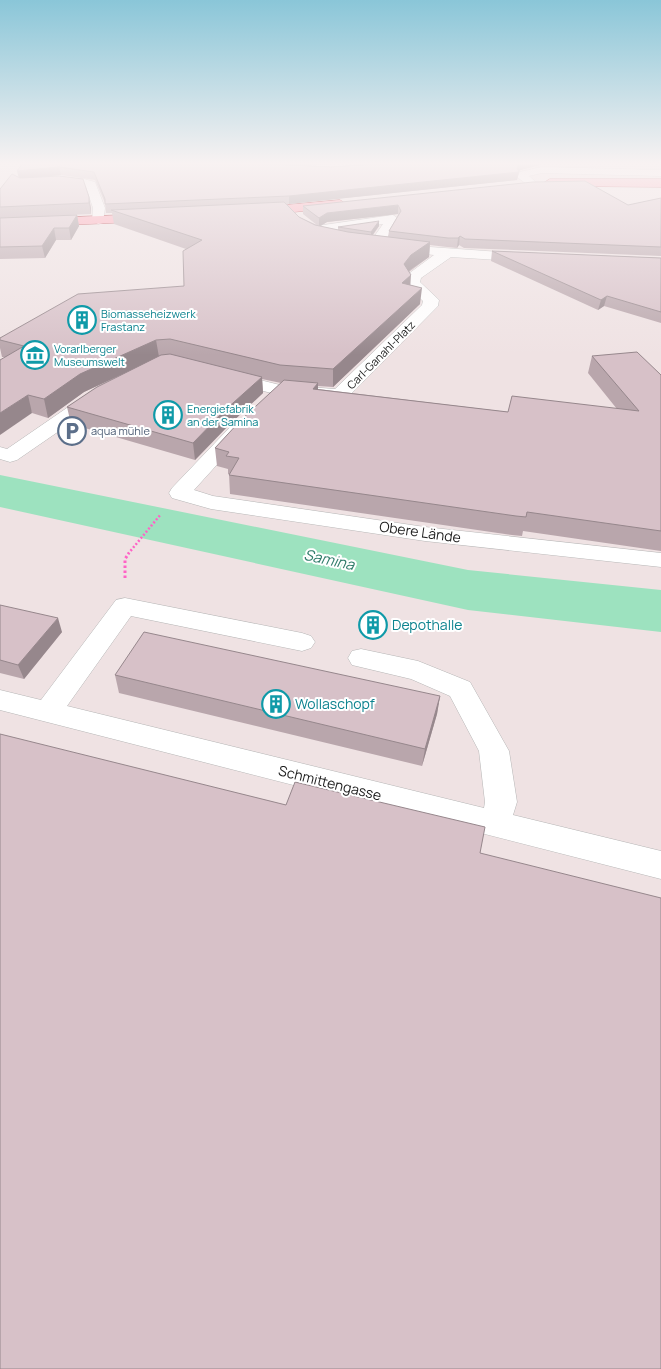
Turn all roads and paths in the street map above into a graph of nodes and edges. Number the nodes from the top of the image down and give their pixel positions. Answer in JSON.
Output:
{"nodes":[{"id":1,"x":304,"y":227,"type":"edge"},
{"id":2,"x":338,"y":227,"type":"edge"},
{"id":3,"x":386,"y":227,"type":"edge"},
{"id":4,"x":310,"y":231,"type":"junction"},
{"id":5,"x":348,"y":240,"type":"edge"},
{"id":6,"x":394,"y":246,"type":"edge"},
{"id":7,"x":420,"y":250,"type":"edge"},
{"id":8,"x":447,"y":253,"type":"junction"},
{"id":9,"x":541,"y":258,"type":"edge"},
{"id":10,"x":208,"y":372,"type":"edge"},
{"id":11,"x":117,"y":385,"type":"edge"},
{"id":12,"x":267,"y":403,"type":"junction"},
{"id":13,"x":5,"y":455,"type":"edge"},
{"id":14,"x":163,"y":512,"type":"dead end"},
{"id":15,"x":129,"y":552,"type":"dead end"},
{"id":16,"x":661,"y":560,"type":"edge"},
{"id":17,"x":302,"y":642,"type":"dead end"},
{"id":18,"x":361,"y":658,"type":"dead end"},
{"id":19,"x":0,"y":700,"type":"edge"},
{"id":20,"x":48,"y":712,"type":"junction"},
{"id":21,"x":495,"y":825,"type":"junction"},
{"id":22,"x":661,"y":865,"type":"edge"}],
"edges":[{"from":1,"to":4,"type":"street"},
{"from":2,"to":4,"type":"street"},
{"from":3,"to":6,"type":"street"},
{"from":4,"to":5,"type":"street"},
{"from":7,"to":8,"type":"street"},
{"from":8,"to":9,"type":"street"},
{"from":8,"to":12,"type":"street","name":"Carl-Ganahl-Platz"},
{"from":10,"to":12,"type":"street","name":"Carl-Ganahl-Platz"},
{"from":11,"to":13,"type":"street"},
{"from":12,"to":16,"type":"street","name":"Obere Lände"},
{"from":14,"to":15,"type":"path"},
{"from":17,"to":20,"type":"street"},
{"from":18,"to":21,"type":"street"},
{"from":19,"to":20,"type":"street","name":"Schmittengasse"},
{"from":20,"to":21,"type":"street","name":"Schmittengasse"},
{"from":21,"to":22,"type":"street","name":"Schmittengasse"}]}
